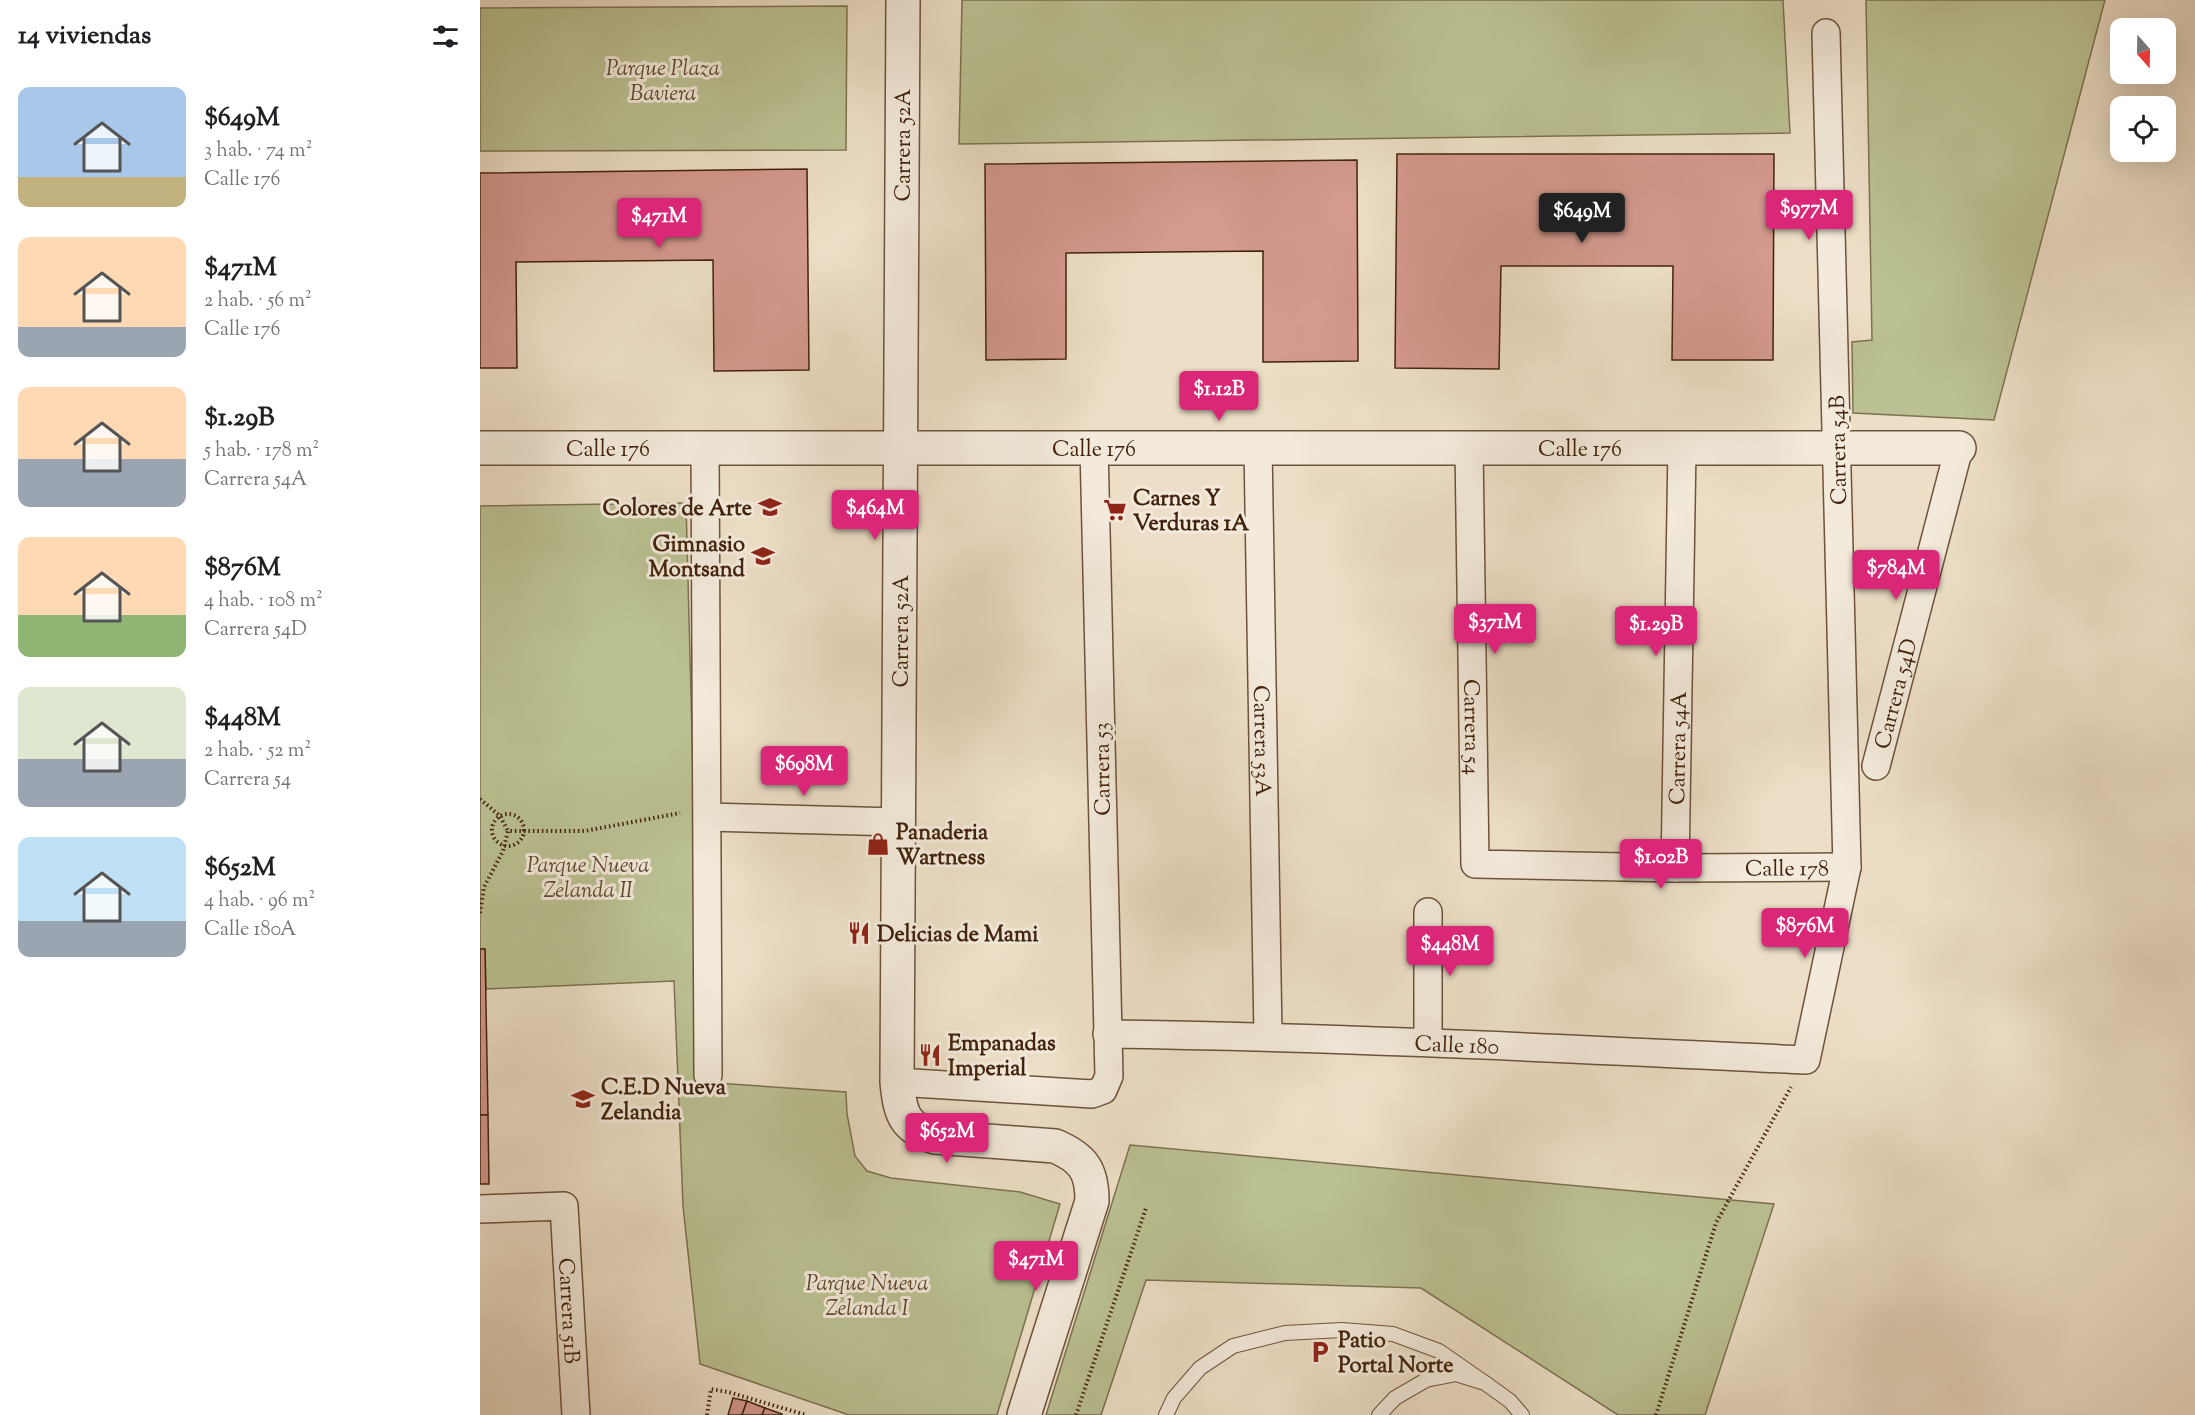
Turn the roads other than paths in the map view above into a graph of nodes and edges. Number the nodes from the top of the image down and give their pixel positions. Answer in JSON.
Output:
{"nodes":[{"id":1,"x":903,"y":0,"type":"edge"},
{"id":2,"x":1826,"y":33,"type":"dead end"},
{"id":3,"x":705,"y":447,"type":"junction"},
{"id":4,"x":901,"y":447,"type":"junction"},
{"id":5,"x":1094,"y":447,"type":"junction"},
{"id":6,"x":1258,"y":447,"type":"junction"},
{"id":7,"x":1469,"y":447,"type":"junction"},
{"id":8,"x":480,"y":448,"type":"edge"},
{"id":9,"x":1682,"y":448,"type":"junction"},
{"id":10,"x":1837,"y":448,"type":"junction"},
{"id":11,"x":1959,"y":448,"type":"joint"},
{"id":12,"x":1876,"y":766,"type":"dead end"},
{"id":13,"x":708,"y":812,"type":"junction"},
{"id":14,"x":898,"y":822,"type":"junction"},
{"id":15,"x":1475,"y":864,"type":"joint"},
{"id":16,"x":1847,"y":867,"type":"junction"},
{"id":17,"x":1674,"y":868,"type":"junction"},
{"id":18,"x":1428,"y":912,"type":"dead end"},
{"id":19,"x":1107,"y":1034,"type":"junction"},
{"id":20,"x":1268,"y":1036,"type":"junction"},
{"id":21,"x":1428,"y":1042,"type":"junction"},
{"id":22,"x":708,"y":1075,"type":"dead end"},
{"id":23,"x":897,"y":1082,"type":"junction"},
{"id":24,"x":480,"y":1209,"type":"edge"},
{"id":25,"x":1485,"y":1383,"type":"junction"},
{"id":26,"x":576,"y":1415,"type":"edge"},
{"id":27,"x":1024,"y":1415,"type":"edge"},
{"id":28,"x":1166,"y":1415,"type":"edge"},
{"id":29,"x":1379,"y":1415,"type":"edge"},
{"id":30,"x":1522,"y":1415,"type":"edge"}],
"edges":[{"from":1,"to":4,"type":"street","name":"Carrera 52A"},
{"from":2,"to":10,"type":"street","name":"Carrera 54B"},
{"from":3,"to":4,"type":"street","name":"Calle 176"},
{"from":3,"to":8,"type":"street","name":"Calle 176"},
{"from":3,"to":13,"type":"street"},
{"from":4,"to":5,"type":"street","name":"Calle 176"},
{"from":4,"to":14,"type":"street","name":"Carrera 52A"},
{"from":5,"to":6,"type":"street","name":"Calle 176"},
{"from":5,"to":19,"type":"street","name":"Carrera 53"},
{"from":6,"to":7,"type":"street","name":"Calle 176"},
{"from":6,"to":20,"type":"street","name":"Carrera 53A"},
{"from":7,"to":9,"type":"street","name":"Calle 176"},
{"from":7,"to":15,"type":"street","name":"Carrera 54"},
{"from":9,"to":10,"type":"street","name":"Calle 176"},
{"from":9,"to":17,"type":"street","name":"Carrera 54A"},
{"from":10,"to":11,"type":"street","name":"Calle 176"},
{"from":10,"to":16,"type":"street","name":"Carrera 54B"},
{"from":11,"to":12,"type":"street","name":"Carrera 54D"},
{"from":13,"to":14,"type":"street"},
{"from":13,"to":22,"type":"street"},
{"from":14,"to":23,"type":"street","name":"Carrera 52A"},
{"from":15,"to":17,"type":"street","name":"Calle 178"},
{"from":16,"to":17,"type":"street","name":"Calle 178"},
{"from":16,"to":21,"type":"street","name":"Calle 180"},
{"from":18,"to":21,"type":"street"},
{"from":19,"to":20,"type":"street","name":"Calle 180"},
{"from":19,"to":23,"type":"street","name":"Carrera 53"},
{"from":20,"to":21,"type":"street","name":"Calle 180"},
{"from":23,"to":27,"type":"street","name":"Carrera 52A"},
{"from":24,"to":26,"type":"street","name":"Carrera 51B"},
{"from":25,"to":28,"type":"lane"},
{"from":25,"to":29,"type":"lane"},
{"from":25,"to":30,"type":"lane"}]}
